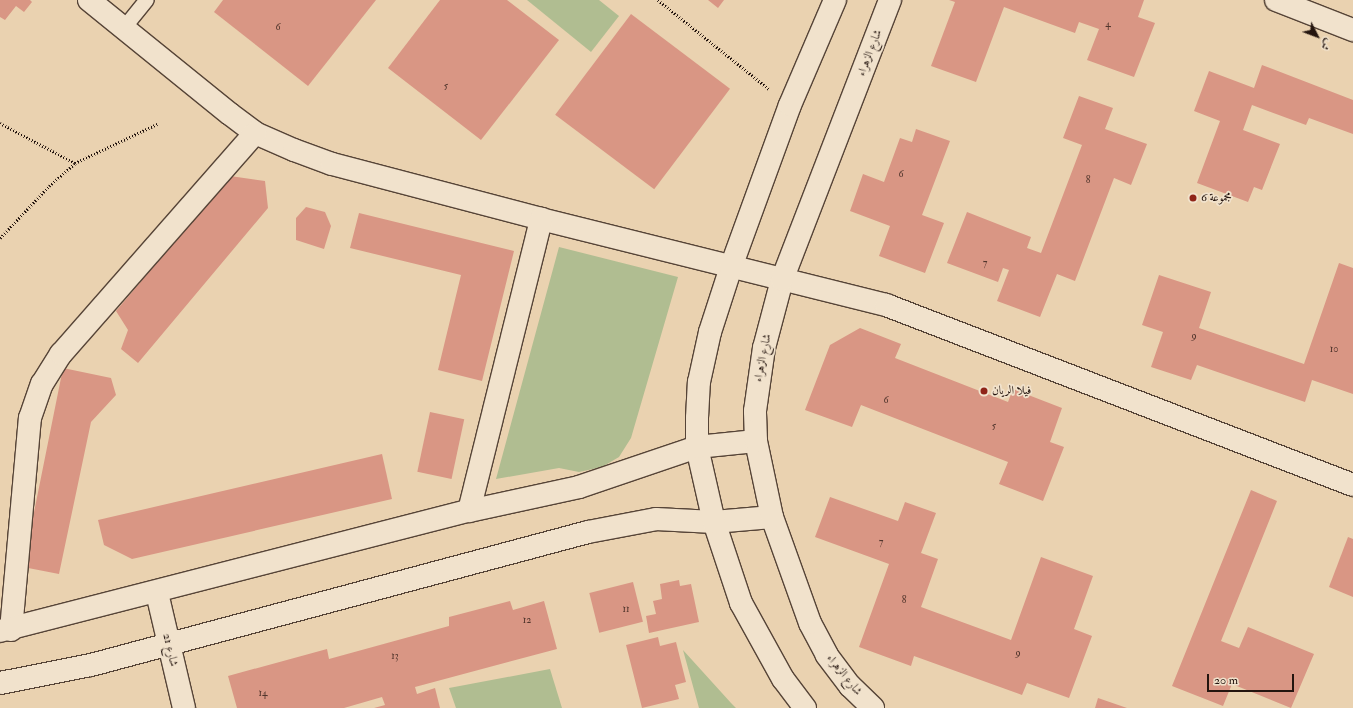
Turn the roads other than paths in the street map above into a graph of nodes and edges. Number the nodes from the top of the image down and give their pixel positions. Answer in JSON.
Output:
{"nodes":[{"id":1,"x":89,"y":0,"type":"edge"},
{"id":2,"x":147,"y":0,"type":"edge"},
{"id":3,"x":835,"y":0,"type":"edge"},
{"id":4,"x":890,"y":0,"type":"edge"},
{"id":5,"x":1276,"y":0,"type":"edge"},
{"id":6,"x":124,"y":28,"type":"junction"},
{"id":7,"x":1353,"y":30,"type":"edge"},
{"id":8,"x":255,"y":133,"type":"junction"},
{"id":9,"x":541,"y":219,"type":"junction"},
{"id":10,"x":732,"y":267,"type":"junction"},
{"id":11,"x":782,"y":280,"type":"junction"},
{"id":12,"x":756,"y":441,"type":"junction"},
{"id":13,"x":697,"y":448,"type":"junction"},
{"id":14,"x":1353,"y":485,"type":"edge"},
{"id":15,"x":469,"y":511,"type":"junction"},
{"id":16,"x":772,"y":517,"type":"junction"},
{"id":17,"x":714,"y":522,"type":"junction"},
{"id":18,"x":157,"y":593,"type":"junction"},
{"id":19,"x":5,"y":630,"type":"edge"},
{"id":20,"x":168,"y":642,"type":"junction"},
{"id":21,"x":0,"y":683,"type":"edge"},
{"id":22,"x":184,"y":708,"type":"edge"},
{"id":23,"x":805,"y":708,"type":"edge"},
{"id":24,"x":873,"y":708,"type":"edge"}],
"edges":[{"from":1,"to":6,"type":"street"},
{"from":2,"to":6,"type":"lane"},
{"from":3,"to":10,"type":"street"},
{"from":4,"to":11,"type":"street","name":"شارع الزهراء"},
{"from":5,"to":7,"type":"street"},
{"from":6,"to":8,"type":"street"},
{"from":8,"to":9,"type":"street"},
{"from":8,"to":19,"type":"street"},
{"from":9,"to":10,"type":"street"},
{"from":9,"to":15,"type":"street"},
{"from":10,"to":11,"type":"street"},
{"from":10,"to":13,"type":"street"},
{"from":11,"to":12,"type":"street","name":"شارع الزهراء"},
{"from":11,"to":14,"type":"street"},
{"from":12,"to":13,"type":"street"},
{"from":12,"to":16,"type":"street","name":"شارع الزهراء"},
{"from":13,"to":15,"type":"street"},
{"from":13,"to":17,"type":"street"},
{"from":15,"to":18,"type":"street"},
{"from":16,"to":17,"type":"street"},
{"from":16,"to":24,"type":"street","name":"شارع الزهراء"},
{"from":17,"to":20,"type":"street"},
{"from":17,"to":23,"type":"street"},
{"from":18,"to":19,"type":"street"},
{"from":18,"to":20,"type":"street","name":"شارع 21"},
{"from":20,"to":21,"type":"street"},
{"from":20,"to":22,"type":"street","name":"شارع 21"}]}
